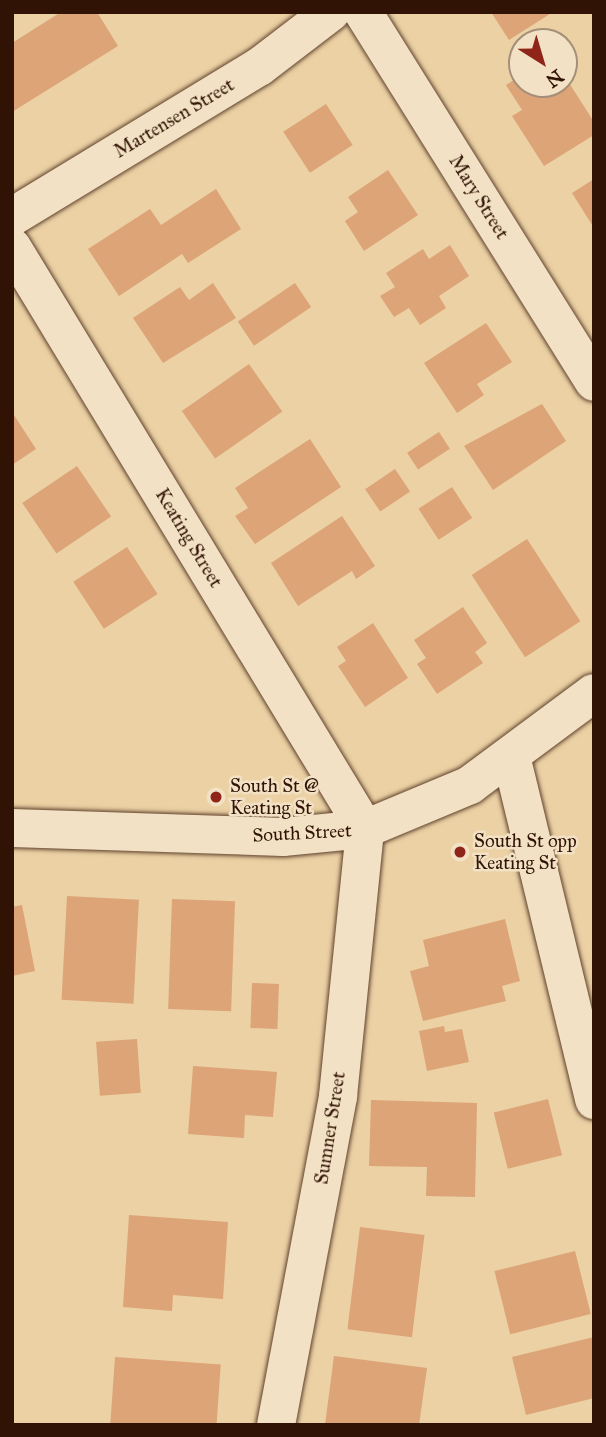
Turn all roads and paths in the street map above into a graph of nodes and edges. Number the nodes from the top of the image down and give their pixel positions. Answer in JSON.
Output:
{"nodes":[{"id":1,"x":331,"y":12,"type":"edge"},
{"id":2,"x":363,"y":12,"type":"edge"},
{"id":3,"x":12,"y":217,"type":"edge"},
{"id":4,"x":12,"y":247,"type":"edge"},
{"id":5,"x":594,"y":382,"type":"edge"},
{"id":6,"x":594,"y":692,"type":"edge"},
{"id":7,"x":512,"y":760,"type":"junction"},
{"id":8,"x":12,"y":828,"type":"edge"},
{"id":9,"x":365,"y":829,"type":"junction"},
{"id":10,"x":594,"y":1100,"type":"edge"},
{"id":11,"x":276,"y":1425,"type":"edge"}],
"edges":[{"from":1,"to":3,"type":"street","name":"Martensen Street"},
{"from":2,"to":5,"type":"street","name":"Mary Street"},
{"from":4,"to":9,"type":"street","name":"Keating Street"},
{"from":6,"to":7,"type":"street","name":"South Street"},
{"from":7,"to":9,"type":"street","name":"South Street"},
{"from":7,"to":10,"type":"street"},
{"from":8,"to":9,"type":"street","name":"South Street"},
{"from":9,"to":11,"type":"street","name":"Sumner Street"}]}
